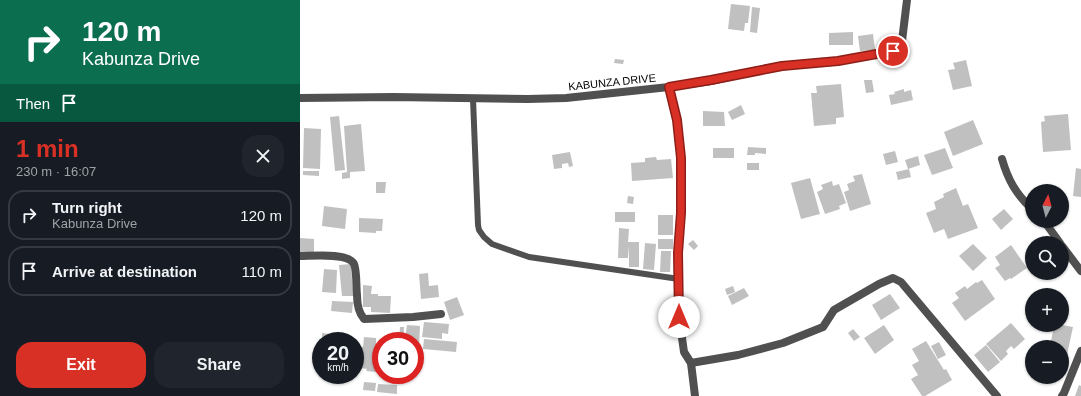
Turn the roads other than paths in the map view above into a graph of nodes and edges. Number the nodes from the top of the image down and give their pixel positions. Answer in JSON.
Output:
{"nodes":[{"id":1,"x":907,"y":0,"type":"edge"},
{"id":2,"x":669,"y":87,"type":"junction"},
{"id":3,"x":300,"y":98,"type":"edge"},
{"id":4,"x":473,"y":99,"type":"junction"},
{"id":5,"x":1002,"y":159,"type":"dead end"},
{"id":6,"x":1025,"y":203,"type":"edge"},
{"id":7,"x":1069,"y":255,"type":"edge"},
{"id":8,"x":300,"y":256,"type":"edge"},
{"id":9,"x":1081,"y":271,"type":"edge"},
{"id":10,"x":679,"y":279,"type":"junction"},
{"id":11,"x":441,"y":314,"type":"dead end"},
{"id":12,"x":1081,"y":351,"type":"edge"},
{"id":13,"x":691,"y":363,"type":"junction"},
{"id":14,"x":695,"y":396,"type":"edge"},
{"id":15,"x":997,"y":396,"type":"edge"},
{"id":16,"x":1062,"y":396,"type":"edge"}],
"edges":[{"from":1,"to":2,"type":"street","name":"KABUNZA DRIVE"},
{"from":2,"to":4,"type":"street","name":"KABUNZA DRIVE"},
{"from":2,"to":10,"type":"street"},
{"from":3,"to":4,"type":"street","name":"KABUNZA DRIVE"},
{"from":4,"to":10,"type":"lane"},
{"from":5,"to":6,"type":"street"},
{"from":7,"to":9,"type":"street"},
{"from":8,"to":11,"type":"street"},
{"from":10,"to":13,"type":"street"},
{"from":12,"to":16,"type":"street"},
{"from":13,"to":14,"type":"street"},
{"from":13,"to":15,"type":"street"}]}
